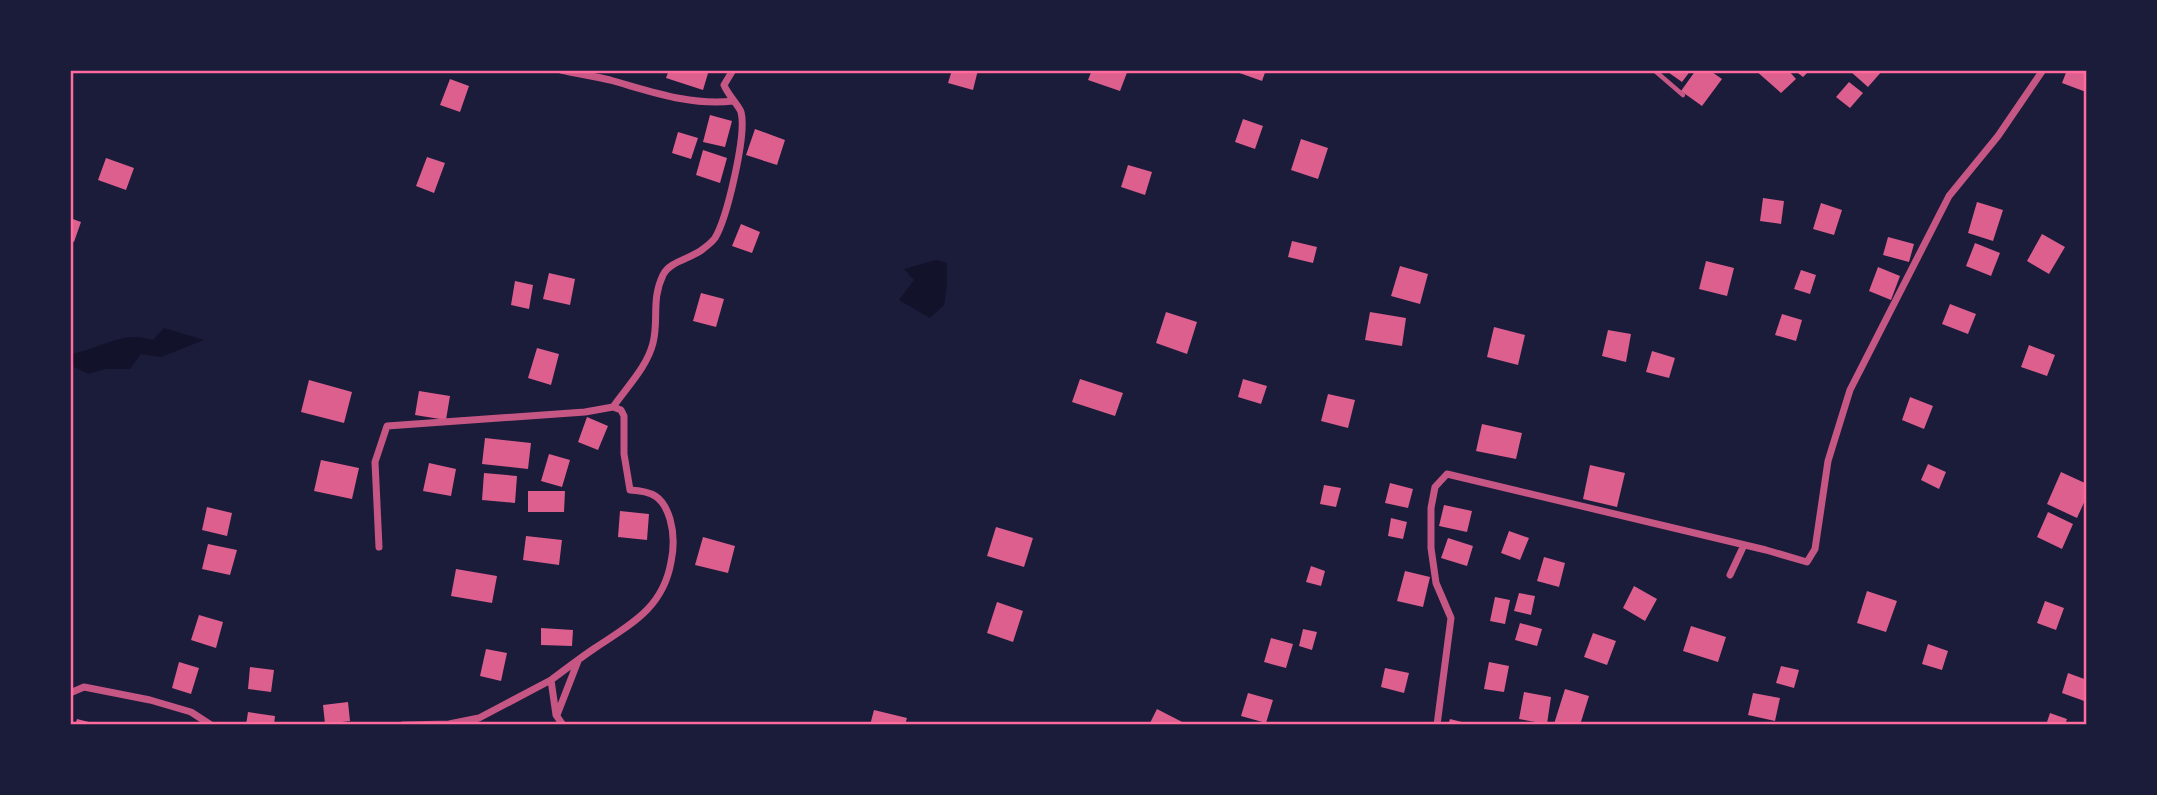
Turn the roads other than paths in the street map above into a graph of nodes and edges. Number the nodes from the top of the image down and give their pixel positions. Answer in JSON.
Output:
{"nodes":[{"id":1,"x":561,"y":70,"type":"edge"},
{"id":2,"x":733,"y":70,"type":"edge"},
{"id":3,"x":1654,"y":70,"type":"edge"},
{"id":4,"x":2043,"y":70,"type":"edge"},
{"id":5,"x":1683,"y":95,"type":"dead end"},
{"id":6,"x":733,"y":102,"type":"junction"},
{"id":7,"x":613,"y":407,"type":"junction"},
{"id":8,"x":1744,"y":545,"type":"junction"},
{"id":9,"x":379,"y":547,"type":"dead end"},
{"id":10,"x":1730,"y":575,"type":"dead end"},
{"id":11,"x":579,"y":659,"type":"junction"},
{"id":12,"x":551,"y":680,"type":"junction"},
{"id":13,"x":70,"y":693,"type":"edge"},
{"id":14,"x":556,"y":715,"type":"junction"},
{"id":15,"x":211,"y":725,"type":"edge"},
{"id":16,"x":403,"y":725,"type":"edge"},
{"id":17,"x":563,"y":725,"type":"edge"},
{"id":18,"x":1437,"y":725,"type":"edge"}],
"edges":[{"from":1,"to":6,"type":"street"},
{"from":2,"to":6,"type":"street"},
{"from":3,"to":5,"type":"lane"},
{"from":4,"to":8,"type":"street"},
{"from":6,"to":7,"type":"street"},
{"from":7,"to":9,"type":"street"},
{"from":7,"to":11,"type":"street"},
{"from":8,"to":10,"type":"street"},
{"from":8,"to":18,"type":"street"},
{"from":11,"to":12,"type":"street"},
{"from":11,"to":14,"type":"street"},
{"from":12,"to":14,"type":"street"},
{"from":12,"to":16,"type":"street"},
{"from":13,"to":15,"type":"street"},
{"from":14,"to":17,"type":"street"}]}
